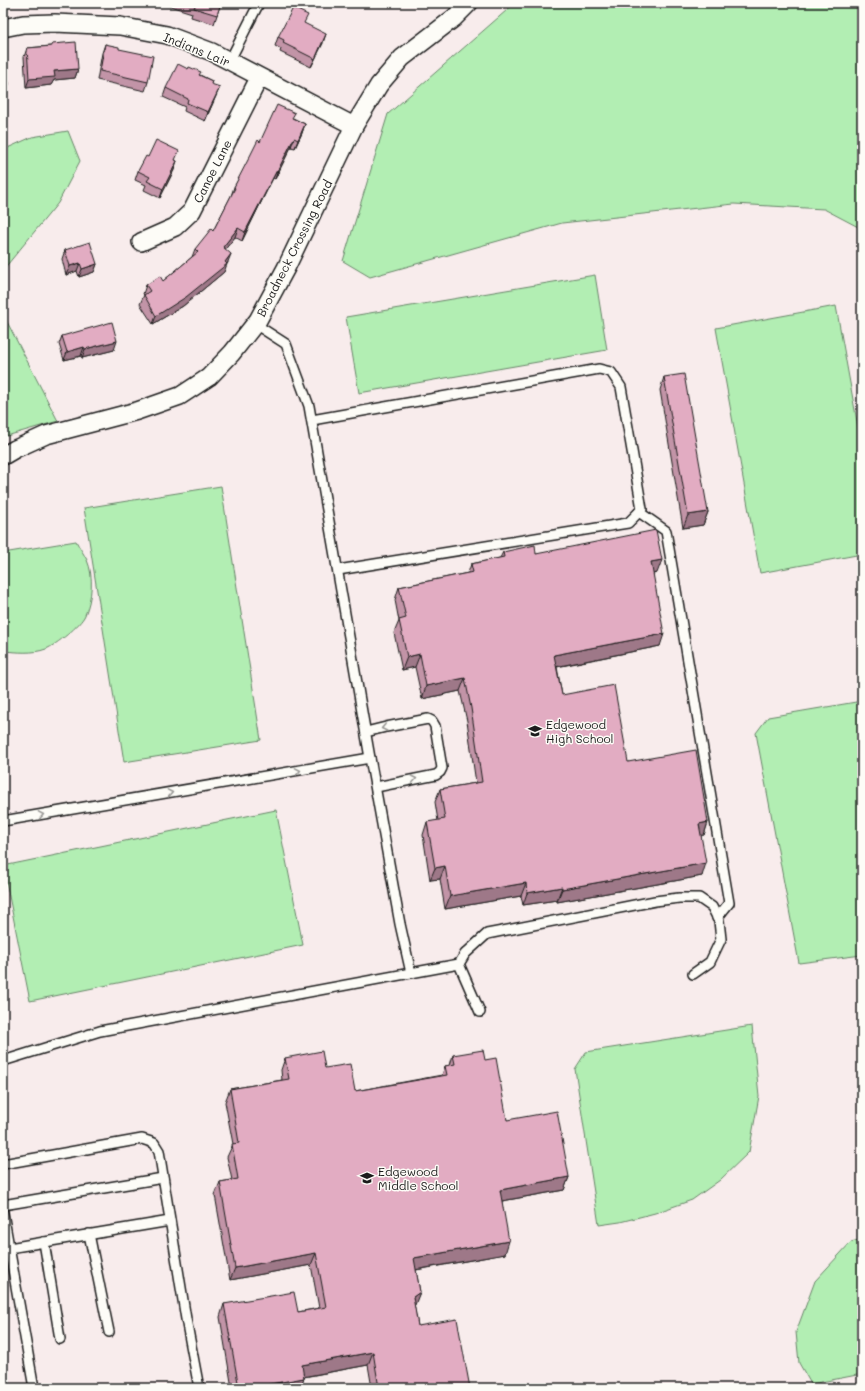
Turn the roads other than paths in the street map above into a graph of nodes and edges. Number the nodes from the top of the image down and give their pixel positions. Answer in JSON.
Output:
{"nodes":[{"id":1,"x":259,"y":3,"type":"edge"},
{"id":2,"x":469,"y":3,"type":"edge"},
{"id":3,"x":3,"y":28,"type":"edge"},
{"id":4,"x":229,"y":62,"type":"junction"},
{"id":5,"x":259,"y":78,"type":"junction"},
{"id":6,"x":354,"y":126,"type":"junction"},
{"id":7,"x":141,"y":242,"type":"dead end"},
{"id":8,"x":255,"y":324,"type":"junction"},
{"id":9,"x":312,"y":420,"type":"junction"},
{"id":10,"x":3,"y":456,"type":"edge"},
{"id":11,"x":639,"y":512,"type":"junction"},
{"id":12,"x":338,"y":570,"type":"junction"},
{"id":13,"x":366,"y":732,"type":"junction"},
{"id":14,"x":370,"y":758,"type":"junction"},
{"id":15,"x":376,"y":786,"type":"junction"},
{"id":16,"x":3,"y":821,"type":"edge"},
{"id":17,"x":717,"y":918,"type":"junction"},
{"id":18,"x":459,"y":964,"type":"junction"},
{"id":19,"x":411,"y":973,"type":"junction"},
{"id":20,"x":693,"y":974,"type":"dead end"},
{"id":21,"x":480,"y":1012,"type":"dead end"},
{"id":22,"x":3,"y":1061,"type":"edge"},
{"id":23,"x":3,"y":1164,"type":"edge"},
{"id":24,"x":163,"y":1178,"type":"junction"},
{"id":25,"x":3,"y":1205,"type":"edge"},
{"id":26,"x":3,"y":1213,"type":"edge"},
{"id":27,"x":170,"y":1221,"type":"junction"},
{"id":28,"x":90,"y":1234,"type":"junction"},
{"id":29,"x":44,"y":1242,"type":"junction"},
{"id":30,"x":9,"y":1248,"type":"junction"},
{"id":31,"x":109,"y":1332,"type":"dead end"},
{"id":32,"x":60,"y":1339,"type":"dead end"},
{"id":33,"x":34,"y":1388,"type":"edge"},
{"id":34,"x":199,"y":1388,"type":"edge"}],
"edges":[{"from":1,"to":4,"type":"lane"},
{"from":2,"to":6,"type":"street","name":"Broadneck Crossing Road"},
{"from":3,"to":4,"type":"street","name":"Indians Lair"},
{"from":4,"to":5,"type":"street","name":"Indians Lair"},
{"from":5,"to":6,"type":"street","name":"Indians Lair"},
{"from":5,"to":7,"type":"street","name":"Canoe Lane"},
{"from":6,"to":8,"type":"street","name":"Broadneck Crossing Road"},
{"from":8,"to":9,"type":"lane"},
{"from":8,"to":10,"type":"street","name":"Broadneck Crossing Road"},
{"from":9,"to":11,"type":"lane"},
{"from":9,"to":12,"type":"lane"},
{"from":11,"to":12,"type":"lane"},
{"from":11,"to":17,"type":"lane"},
{"from":12,"to":13,"type":"lane"},
{"from":13,"to":14,"type":"lane"},
{"from":15,"to":13,"type":"lane","one_way":true},
{"from":14,"to":15,"type":"lane"},
{"from":16,"to":14,"type":"lane","one_way":true},
{"from":15,"to":19,"type":"lane"},
{"from":17,"to":18,"type":"lane"},
{"from":17,"to":20,"type":"lane"},
{"from":18,"to":19,"type":"lane"},
{"from":18,"to":21,"type":"lane"},
{"from":19,"to":22,"type":"lane"},
{"from":23,"to":24,"type":"lane"},
{"from":24,"to":25,"type":"lane"},
{"from":24,"to":27,"type":"lane"},
{"from":26,"to":30,"type":"lane"},
{"from":27,"to":28,"type":"lane"},
{"from":27,"to":34,"type":"lane"},
{"from":28,"to":29,"type":"lane"},
{"from":28,"to":31,"type":"lane"},
{"from":29,"to":30,"type":"lane"},
{"from":29,"to":32,"type":"lane"},
{"from":30,"to":33,"type":"lane"}]}
